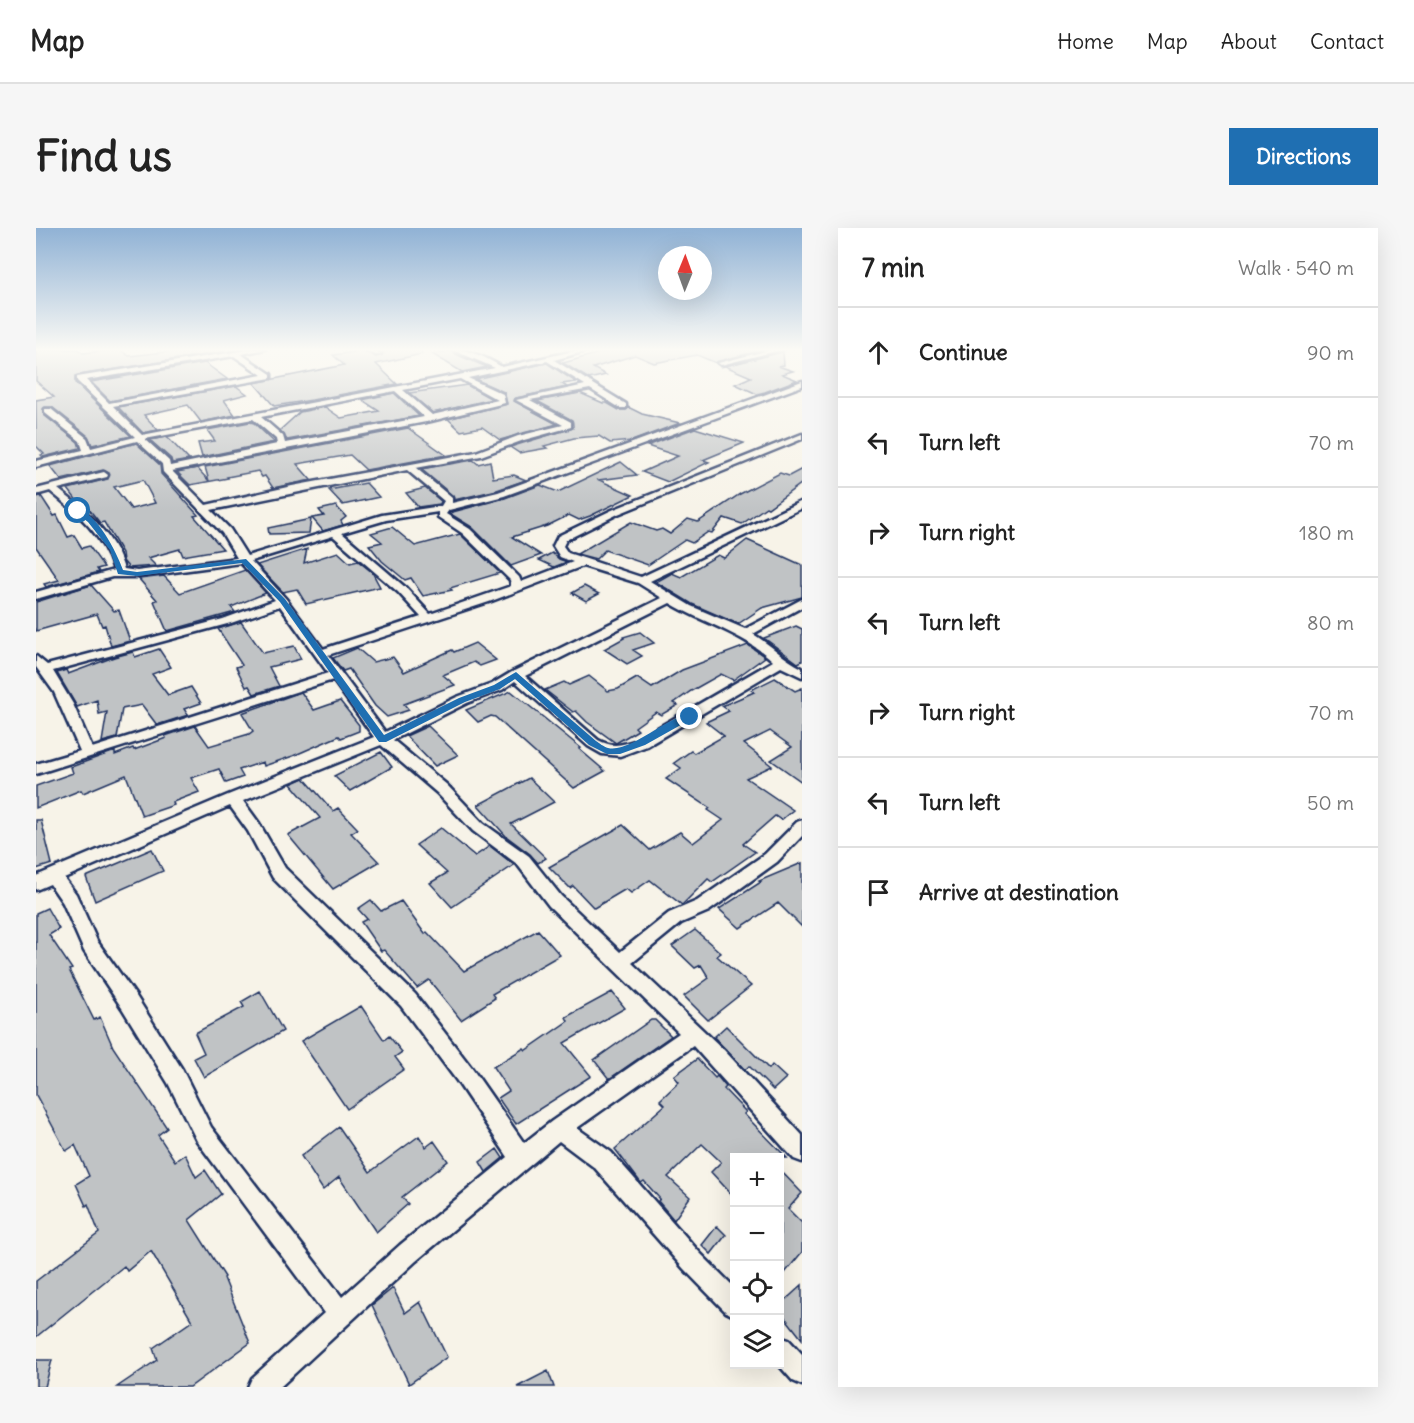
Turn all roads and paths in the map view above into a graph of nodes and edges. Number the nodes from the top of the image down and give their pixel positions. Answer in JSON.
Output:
{"nodes":[{"id":1,"x":119,"y":403,"type":"edge"},
{"id":2,"x":320,"y":403,"type":"edge"},
{"id":3,"x":413,"y":403,"type":"edge"},
{"id":4,"x":496,"y":403,"type":"edge"},
{"id":5,"x":529,"y":403,"type":"edge"},
{"id":6,"x":618,"y":403,"type":"edge"},
{"id":7,"x":750,"y":403,"type":"edge"},
{"id":8,"x":109,"y":405,"type":"joint"},
{"id":9,"x":622,"y":406,"type":"dead end"},
{"id":10,"x":48,"y":411,"type":"dead end"},
{"id":11,"x":254,"y":415,"type":"junction"},
{"id":12,"x":430,"y":418,"type":"junction"},
{"id":13,"x":802,"y":436,"type":"edge"},
{"id":14,"x":139,"y":438,"type":"junction"},
{"id":15,"x":282,"y":446,"type":"junction"},
{"id":16,"x":88,"y":451,"type":"junction"},
{"id":17,"x":36,"y":464,"type":"edge"},
{"id":18,"x":408,"y":466,"type":"junction"},
{"id":19,"x":166,"y":470,"type":"junction"},
{"id":20,"x":105,"y":475,"type":"dead end"},
{"id":21,"x":51,"y":488,"type":"junction"},
{"id":22,"x":36,"y":492,"type":"edge"},
{"id":23,"x":802,"y":504,"type":"edge"},
{"id":24,"x":444,"y":508,"type":"junction"},
{"id":25,"x":202,"y":509,"type":"junction"},
{"id":26,"x":335,"y":533,"type":"junction"},
{"id":27,"x":244,"y":560,"type":"junction"},
{"id":28,"x":582,"y":562,"type":"junction"},
{"id":29,"x":120,"y":572,"type":"junction"},
{"id":30,"x":642,"y":581,"type":"junction"},
{"id":31,"x":518,"y":587,"type":"junction"},
{"id":32,"x":36,"y":596,"type":"edge"},
{"id":33,"x":671,"y":598,"type":"junction"},
{"id":34,"x":282,"y":601,"type":"junction"},
{"id":35,"x":802,"y":602,"type":"edge"},
{"id":36,"x":427,"y":617,"type":"junction"},
{"id":37,"x":745,"y":634,"type":"junction"},
{"id":38,"x":320,"y":654,"type":"junction"},
{"id":39,"x":781,"y":662,"type":"junction"},
{"id":40,"x":41,"y":664,"type":"edge"},
{"id":41,"x":802,"y":673,"type":"edge"},
{"id":42,"x":334,"y":675,"type":"junction"},
{"id":43,"x":516,"y":675,"type":"junction"},
{"id":44,"x":383,"y":740,"type":"junction"},
{"id":45,"x":88,"y":754,"type":"junction"},
{"id":46,"x":36,"y":769,"type":"edge"},
{"id":47,"x":232,"y":799,"type":"junction"},
{"id":48,"x":802,"y":826,"type":"edge"},
{"id":49,"x":45,"y":879,"type":"edge"},
{"id":50,"x":620,"y":962,"type":"junction"},
{"id":51,"x":693,"y":1035,"type":"junction"},
{"id":52,"x":559,"y":1128,"type":"junction"},
{"id":53,"x":802,"y":1151,"type":"edge"},
{"id":54,"x":522,"y":1159,"type":"junction"},
{"id":55,"x":730,"y":1299,"type":"edge"},
{"id":56,"x":340,"y":1314,"type":"junction"},
{"id":57,"x":784,"y":1354,"type":"edge"},
{"id":58,"x":802,"y":1372,"type":"edge"},
{"id":59,"x":262,"y":1386,"type":"edge"}],
"edges":[{"from":1,"to":8,"type":"street"},
{"from":2,"to":11,"type":"street"},
{"from":3,"to":12,"type":"street"},
{"from":4,"to":12,"type":"street"},
{"from":5,"to":18,"type":"street"},
{"from":6,"to":9,"type":"street"},
{"from":7,"to":24,"type":"street"},
{"from":8,"to":14,"type":"street"},
{"from":10,"to":16,"type":"street"},
{"from":11,"to":14,"type":"street"},
{"from":11,"to":15,"type":"street"},
{"from":12,"to":15,"type":"street"},
{"from":13,"to":28,"type":"street"},
{"from":14,"to":16,"type":"street"},
{"from":14,"to":19,"type":"street"},
{"from":15,"to":19,"type":"street"},
{"from":16,"to":17,"type":"street"},
{"from":18,"to":24,"type":"street"},
{"from":18,"to":25,"type":"street"},
{"from":19,"to":25,"type":"street"},
{"from":20,"to":21,"type":"street"},
{"from":21,"to":22,"type":"street"},
{"from":21,"to":29,"type":"street"},
{"from":23,"to":30,"type":"street"},
{"from":24,"to":26,"type":"street"},
{"from":24,"to":31,"type":"street"},
{"from":25,"to":27,"type":"street"},
{"from":26,"to":27,"type":"street"},
{"from":26,"to":36,"type":"street"},
{"from":27,"to":29,"type":"street"},
{"from":27,"to":34,"type":"street"},
{"from":28,"to":30,"type":"street"},
{"from":28,"to":31,"type":"street"},
{"from":29,"to":32,"type":"street"},
{"from":30,"to":33,"type":"street"},
{"from":31,"to":36,"type":"street"},
{"from":33,"to":37,"type":"street"},
{"from":33,"to":43,"type":"street"},
{"from":34,"to":38,"type":"street"},
{"from":34,"to":40,"type":"street"},
{"from":35,"to":37,"type":"street"},
{"from":36,"to":38,"type":"street"},
{"from":37,"to":39,"type":"street"},
{"from":38,"to":42,"type":"street"},
{"from":39,"to":41,"type":"street"},
{"from":39,"to":43,"type":"street"},
{"from":40,"to":45,"type":"street"},
{"from":42,"to":44,"type":"street"},
{"from":42,"to":45,"type":"street"},
{"from":43,"to":44,"type":"street"},
{"from":44,"to":47,"type":"street"},
{"from":44,"to":50,"type":"street"},
{"from":45,"to":46,"type":"street"},
{"from":47,"to":49,"type":"street"},
{"from":47,"to":54,"type":"street"},
{"from":48,"to":50,"type":"street"},
{"from":49,"to":56,"type":"street"},
{"from":50,"to":51,"type":"street"},
{"from":51,"to":52,"type":"street"},
{"from":51,"to":53,"type":"street"},
{"from":52,"to":54,"type":"street"},
{"from":52,"to":55,"type":"street"},
{"from":54,"to":56,"type":"street"},
{"from":56,"to":59,"type":"street"},
{"from":57,"to":58,"type":"street"}]}
